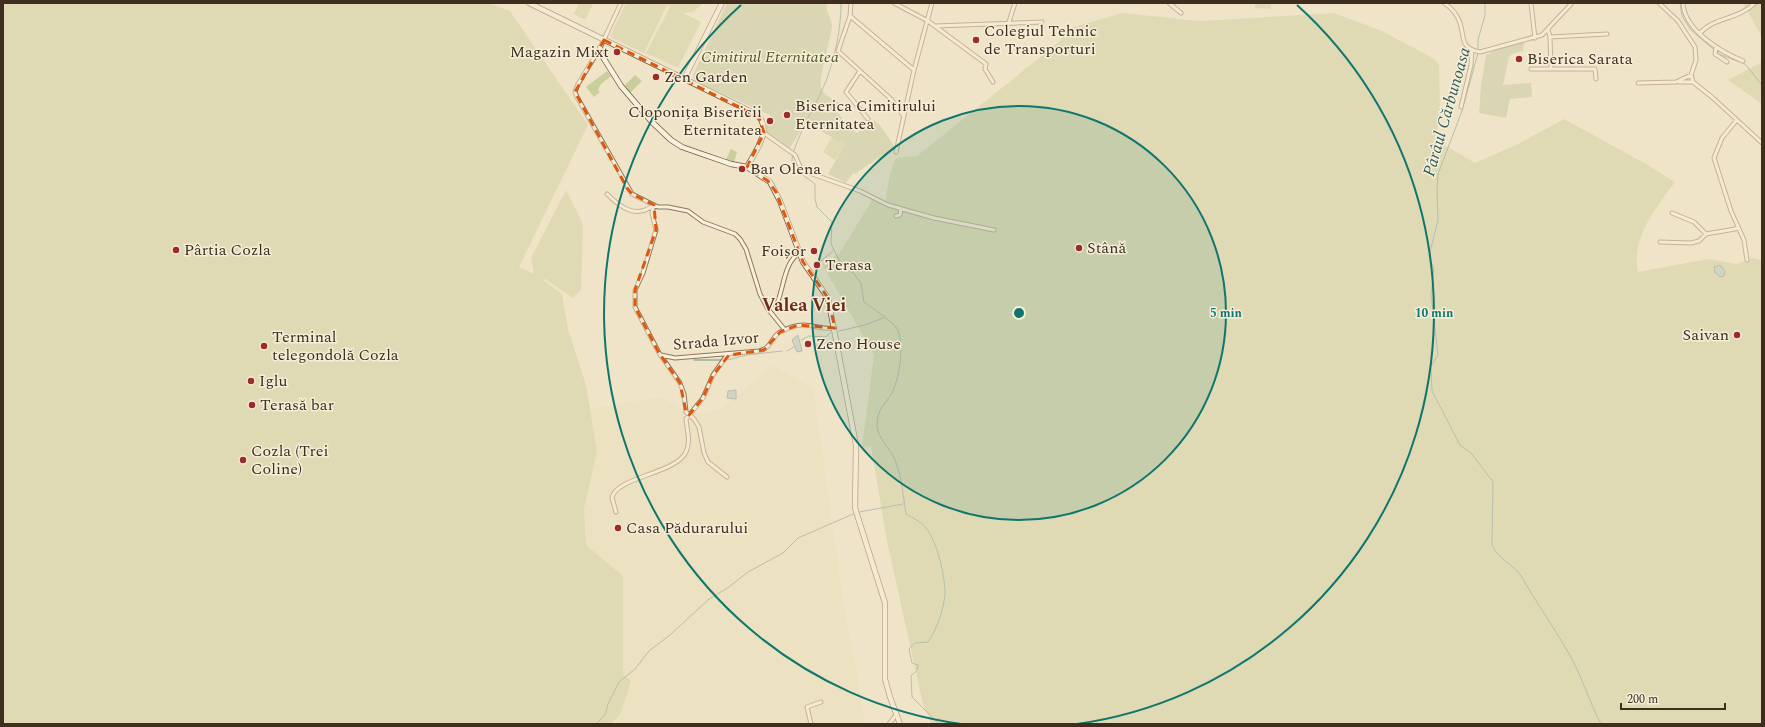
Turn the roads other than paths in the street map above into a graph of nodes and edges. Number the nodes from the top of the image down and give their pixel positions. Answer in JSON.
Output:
{"nodes":[{"id":1,"x":529,"y":3,"type":"edge"},
{"id":2,"x":621,"y":3,"type":"edge"},
{"id":3,"x":722,"y":3,"type":"edge"},
{"id":4,"x":851,"y":3,"type":"edge"},
{"id":5,"x":894,"y":3,"type":"edge"},
{"id":6,"x":932,"y":3,"type":"edge"},
{"id":7,"x":1015,"y":3,"type":"edge"},
{"id":8,"x":1169,"y":3,"type":"edge"},
{"id":9,"x":1444,"y":3,"type":"edge"},
{"id":10,"x":1531,"y":3,"type":"edge"},
{"id":11,"x":1572,"y":3,"type":"edge"},
{"id":12,"x":1659,"y":3,"type":"edge"},
{"id":13,"x":1683,"y":3,"type":"edge"},
{"id":14,"x":1754,"y":3,"type":"edge"},
{"id":15,"x":1181,"y":13,"type":"dead end"},
{"id":16,"x":850,"y":16,"type":"junction"},
{"id":17,"x":1686,"y":17,"type":"junction"},
{"id":18,"x":928,"y":21,"type":"junction"},
{"id":19,"x":1678,"y":21,"type":"junction"},
{"id":20,"x":1009,"y":22,"type":"junction"},
{"id":21,"x":1042,"y":22,"type":"dead end"},
{"id":22,"x":935,"y":26,"type":"junction"},
{"id":23,"x":1548,"y":30,"type":"junction"},
{"id":24,"x":1700,"y":33,"type":"junction"},
{"id":25,"x":1607,"y":34,"type":"dead end"},
{"id":26,"x":1550,"y":37,"type":"junction"},
{"id":27,"x":1534,"y":38,"type":"junction"},
{"id":28,"x":604,"y":40,"type":"junction"},
{"id":29,"x":600,"y":48,"type":"junction"},
{"id":30,"x":1716,"y":50,"type":"junction"},
{"id":31,"x":1476,"y":51,"type":"junction"},
{"id":32,"x":1743,"y":61,"type":"dead end"},
{"id":33,"x":1727,"y":62,"type":"dead end"},
{"id":34,"x":1531,"y":69,"type":"dead end"},
{"id":35,"x":1551,"y":69,"type":"junction"},
{"id":36,"x":914,"y":70,"type":"junction"},
{"id":37,"x":860,"y":71,"type":"junction"},
{"id":38,"x":1690,"y":75,"type":"junction"},
{"id":39,"x":1596,"y":78,"type":"dead end"},
{"id":40,"x":684,"y":79,"type":"junction"},
{"id":41,"x":993,"y":82,"type":"dead end"},
{"id":42,"x":1676,"y":82,"type":"junction"},
{"id":43,"x":1693,"y":82,"type":"junction"},
{"id":44,"x":1638,"y":83,"type":"dead end"},
{"id":45,"x":1461,"y":107,"type":"dead end"},
{"id":46,"x":903,"y":115,"type":"junction"},
{"id":47,"x":868,"y":119,"type":"dead end"},
{"id":48,"x":1736,"y":121,"type":"junction"},
{"id":49,"x":764,"y":133,"type":"junction"},
{"id":50,"x":1762,"y":143,"type":"edge"},
{"id":51,"x":896,"y":152,"type":"dead end"},
{"id":52,"x":748,"y":167,"type":"junction"},
{"id":53,"x":607,"y":194,"type":"dead end"},
{"id":54,"x":654,"y":205,"type":"junction"},
{"id":55,"x":901,"y":209,"type":"junction"},
{"id":56,"x":1672,"y":213,"type":"dead end"},
{"id":57,"x":896,"y":216,"type":"dead end"},
{"id":58,"x":1738,"y":227,"type":"junction"},
{"id":59,"x":994,"y":230,"type":"dead end"},
{"id":60,"x":1706,"y":234,"type":"junction"},
{"id":61,"x":1660,"y":242,"type":"dead end"},
{"id":62,"x":799,"y":253,"type":"junction"},
{"id":63,"x":1747,"y":260,"type":"dead end"},
{"id":64,"x":776,"y":306,"type":"dead end"},
{"id":65,"x":835,"y":328,"type":"junction"},
{"id":66,"x":785,"y":330,"type":"junction"},
{"id":67,"x":661,"y":355,"type":"junction"},
{"id":68,"x":727,"y":355,"type":"junction"},
{"id":69,"x":689,"y":415,"type":"junction"},
{"id":70,"x":727,"y":477,"type":"dead end"},
{"id":71,"x":616,"y":512,"type":"dead end"},
{"id":72,"x":820,"y":702,"type":"dead end"},
{"id":73,"x":896,"y":715,"type":"junction"},
{"id":74,"x":811,"y":724,"type":"edge"},
{"id":75,"x":889,"y":724,"type":"edge"},
{"id":76,"x":900,"y":724,"type":"edge"}],
"edges":[{"from":1,"to":28,"type":"street"},
{"from":2,"to":28,"type":"street"},
{"from":3,"to":40,"type":"street"},
{"from":4,"to":16,"type":"street"},
{"from":5,"to":18,"type":"street"},
{"from":6,"to":18,"type":"street"},
{"from":7,"to":20,"type":"street"},
{"from":8,"to":15,"type":"street"},
{"from":9,"to":31,"type":"street"},
{"from":10,"to":27,"type":"street"},
{"from":11,"to":23,"type":"street"},
{"from":12,"to":19,"type":"street"},
{"from":13,"to":17,"type":"street"},
{"from":14,"to":24,"type":"street"},
{"from":16,"to":36,"type":"street"},
{"from":16,"to":37,"type":"street"},
{"from":17,"to":19,"type":"street"},
{"from":17,"to":24,"type":"street"},
{"from":18,"to":22,"type":"street"},
{"from":18,"to":36,"type":"street"},
{"from":19,"to":38,"type":"street"},
{"from":20,"to":21,"type":"street"},
{"from":20,"to":22,"type":"street"},
{"from":22,"to":41,"type":"street"},
{"from":23,"to":26,"type":"street"},
{"from":23,"to":27,"type":"street"},
{"from":24,"to":30,"type":"street"},
{"from":25,"to":26,"type":"street"},
{"from":26,"to":35,"type":"street"},
{"from":27,"to":31,"type":"street"},
{"from":28,"to":29,"type":"street"},
{"from":28,"to":40,"type":"street"},
{"from":29,"to":52,"type":"street"},
{"from":29,"to":54,"type":"street"},
{"from":30,"to":32,"type":"street"},
{"from":30,"to":33,"type":"street"},
{"from":31,"to":45,"type":"street"},
{"from":34,"to":35,"type":"street"},
{"from":35,"to":39,"type":"street"},
{"from":36,"to":46,"type":"street"},
{"from":37,"to":46,"type":"street"},
{"from":37,"to":47,"type":"street"},
{"from":38,"to":42,"type":"street"},
{"from":38,"to":43,"type":"street"},
{"from":40,"to":49,"type":"street"},
{"from":42,"to":43,"type":"street"},
{"from":42,"to":44,"type":"street"},
{"from":43,"to":48,"type":"street"},
{"from":46,"to":51,"type":"street"},
{"from":48,"to":50,"type":"street"},
{"from":48,"to":58,"type":"street"},
{"from":49,"to":52,"type":"street"},
{"from":49,"to":55,"type":"street"},
{"from":52,"to":62,"type":"street"},
{"from":53,"to":54,"type":"street"},
{"from":54,"to":66,"type":"street"},
{"from":54,"to":67,"type":"street"},
{"from":55,"to":57,"type":"street"},
{"from":55,"to":59,"type":"street"},
{"from":56,"to":60,"type":"street"},
{"from":58,"to":60,"type":"street"},
{"from":58,"to":63,"type":"street"},
{"from":60,"to":61,"type":"street"},
{"from":62,"to":64,"type":"street"},
{"from":62,"to":65,"type":"street"},
{"from":65,"to":66,"type":"street","name":"Strada Izvor"},
{"from":65,"to":73,"type":"street"},
{"from":66,"to":68,"type":"street","name":"Strada Izvor"},
{"from":67,"to":68,"type":"street","name":"Strada Izvor"},
{"from":67,"to":69,"type":"street"},
{"from":68,"to":69,"type":"street"},
{"from":69,"to":70,"type":"street"},
{"from":69,"to":71,"type":"street"},
{"from":72,"to":74,"type":"street"},
{"from":73,"to":75,"type":"street"},
{"from":73,"to":76,"type":"street"}]}
